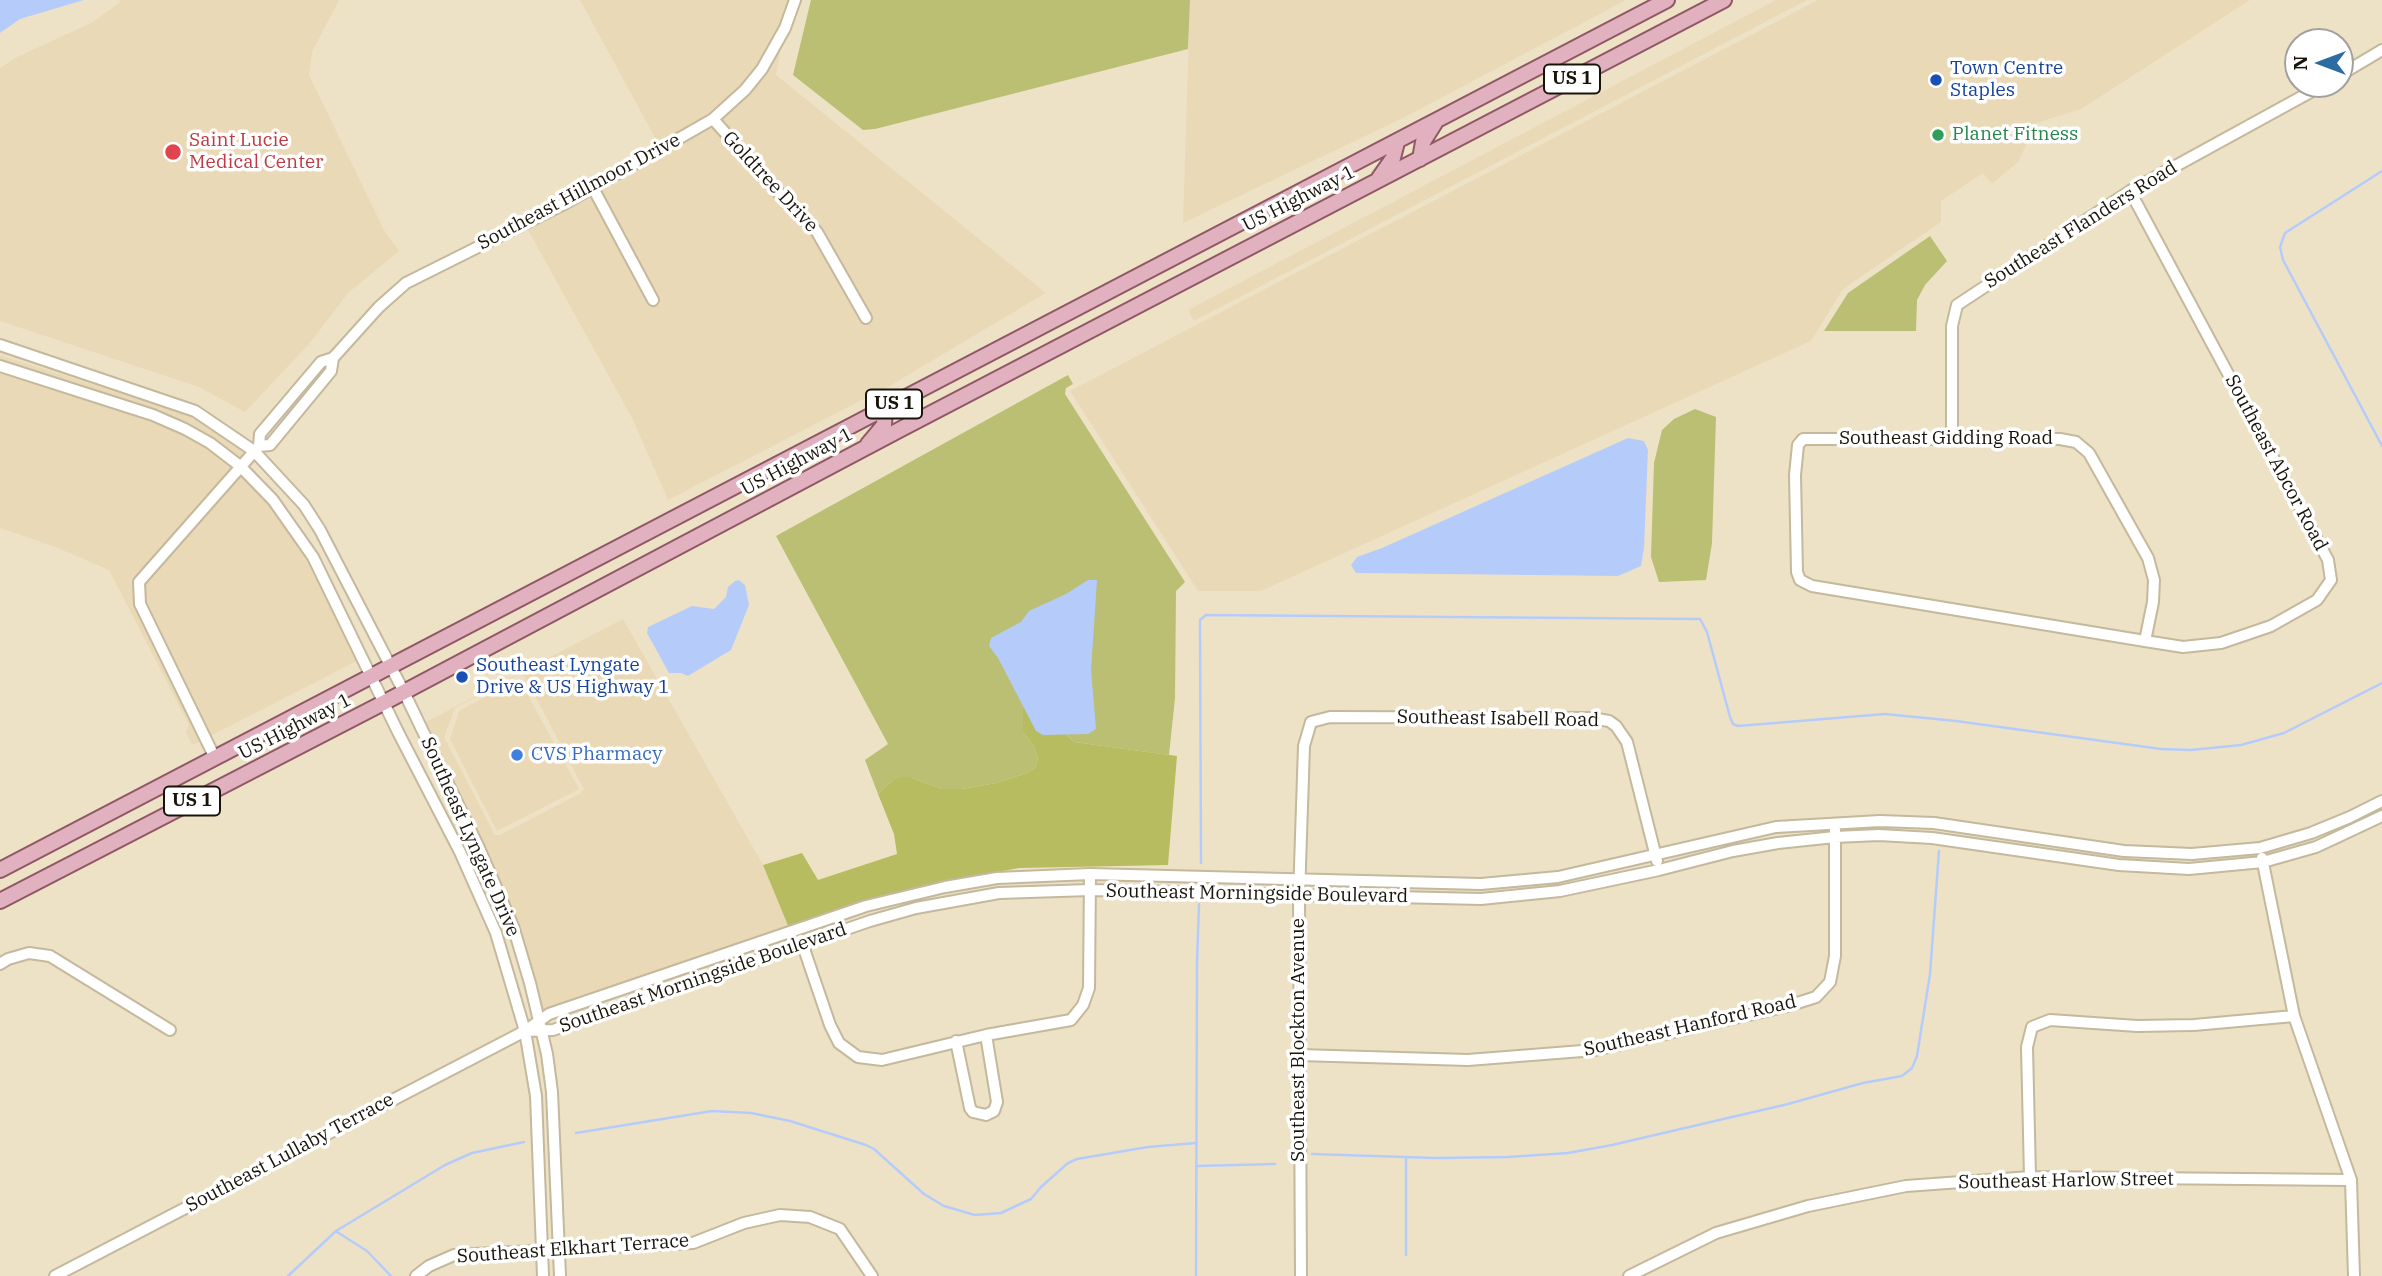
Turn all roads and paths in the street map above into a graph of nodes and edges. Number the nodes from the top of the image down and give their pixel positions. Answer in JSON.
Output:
{"nodes":[{"id":1,"x":795,"y":0,"type":"edge"},
{"id":2,"x":1667,"y":0,"type":"edge"},
{"id":3,"x":1724,"y":0,"type":"edge"},
{"id":4,"x":2382,"y":50,"type":"edge"},
{"id":5,"x":2354,"y":67,"type":"edge"},
{"id":6,"x":2299,"y":98,"type":"edge"},
{"id":7,"x":713,"y":119,"type":"junction"},
{"id":8,"x":1436,"y":122,"type":"junction"},
{"id":9,"x":1397,"y":142,"type":"junction"},
{"id":10,"x":1420,"y":159,"type":"junction"},
{"id":11,"x":1378,"y":180,"type":"junction"},
{"id":12,"x":593,"y":188,"type":"junction"},
{"id":13,"x":2130,"y":191,"type":"junction"},
{"id":14,"x":653,"y":300,"type":"dead end"},
{"id":15,"x":866,"y":318,"type":"dead end"},
{"id":16,"x":0,"y":345,"type":"edge"},
{"id":17,"x":0,"y":366,"type":"edge"},
{"id":18,"x":911,"y":395,"type":"junction"},
{"id":19,"x":886,"y":409,"type":"junction"},
{"id":20,"x":901,"y":429,"type":"junction"},
{"id":21,"x":1952,"y":439,"type":"junction"},
{"id":22,"x":256,"y":448,"type":"junction"},
{"id":23,"x":865,"y":448,"type":"junction"},
{"id":24,"x":240,"y":466,"type":"junction"},
{"id":25,"x":1800,"y":580,"type":"joint"},
{"id":26,"x":2145,"y":641,"type":"junction"},
{"id":27,"x":390,"y":667,"type":"junction"},
{"id":28,"x":371,"y":677,"type":"junction"},
{"id":29,"x":404,"y":692,"type":"junction"},
{"id":30,"x":385,"y":702,"type":"junction"},
{"id":31,"x":1311,"y":722,"type":"joint"},
{"id":32,"x":215,"y":758,"type":"junction"},
{"id":33,"x":2382,"y":801,"type":"edge"},
{"id":34,"x":2382,"y":816,"type":"edge"},
{"id":35,"x":1835,"y":822,"type":"junction"},
{"id":36,"x":1980,"y":830,"type":"junction"},
{"id":37,"x":1835,"y":836,"type":"junction"},
{"id":38,"x":1977,"y":845,"type":"junction"},
{"id":39,"x":2260,"y":848,"type":"junction"},
{"id":40,"x":2123,"y":851,"type":"junction"},
{"id":41,"x":1656,"y":854,"type":"junction"},
{"id":42,"x":2263,"y":862,"type":"junction"},
{"id":43,"x":2119,"y":865,"type":"junction"},
{"id":44,"x":0,"y":870,"type":"edge"},
{"id":45,"x":1659,"y":870,"type":"junction"},
{"id":46,"x":1090,"y":874,"type":"junction"},
{"id":47,"x":1299,"y":881,"type":"junction"},
{"id":48,"x":945,"y":887,"type":"junction"},
{"id":49,"x":1090,"y":890,"type":"junction"},
{"id":50,"x":1299,"y":896,"type":"junction"},
{"id":51,"x":0,"y":901,"type":"edge"},
{"id":52,"x":947,"y":902,"type":"junction"},
{"id":53,"x":798,"y":930,"type":"junction"},
{"id":54,"x":802,"y":944,"type":"junction"},
{"id":55,"x":0,"y":964,"type":"edge"},
{"id":56,"x":667,"y":974,"type":"junction"},
{"id":57,"x":672,"y":989,"type":"junction"},
{"id":58,"x":2294,"y":1016,"type":"junction"},
{"id":59,"x":541,"y":1027,"type":"junction"},
{"id":60,"x":170,"y":1030,"type":"dead end"},
{"id":61,"x":525,"y":1031,"type":"junction"},
{"id":62,"x":986,"y":1035,"type":"junction"},
{"id":63,"x":956,"y":1041,"type":"junction"},
{"id":64,"x":1299,"y":1055,"type":"junction"},
{"id":65,"x":2030,"y":1177,"type":"junction"},
{"id":66,"x":2351,"y":1180,"type":"junction"},
{"id":67,"x":543,"y":1250,"type":"junction"},
{"id":68,"x":559,"y":1250,"type":"junction"},
{"id":69,"x":55,"y":1276,"type":"edge"},
{"id":70,"x":416,"y":1276,"type":"edge"},
{"id":71,"x":543,"y":1276,"type":"edge"},
{"id":72,"x":560,"y":1276,"type":"edge"},
{"id":73,"x":872,"y":1276,"type":"edge"},
{"id":74,"x":1301,"y":1276,"type":"edge"},
{"id":75,"x":1629,"y":1276,"type":"edge"},
{"id":76,"x":2354,"y":1276,"type":"edge"}],
"edges":[{"from":1,"to":7,"type":"street","name":"Southeast Hillmoor Drive"},
{"from":2,"to":8,"type":"main road","name":"US Highway 1","number":"US 1"},
{"from":3,"to":10,"type":"main road","name":"US Highway 1","number":"US 1"},
{"from":4,"to":5,"type":"street"},
{"from":6,"to":13,"type":"street","name":"Southeast Flanders Road"},
{"from":7,"to":12,"type":"street","name":"Southeast Hillmoor Drive"},
{"from":7,"to":15,"type":"street","name":"Goldtree Drive"},
{"from":8,"to":9,"type":"main road","name":"US Highway 1","number":"US 1"},
{"from":8,"to":10,"type":"main road"},
{"from":9,"to":11,"type":"main road"},
{"from":9,"to":18,"type":"main road","name":"US Highway 1","number":"US 1"},
{"from":10,"to":11,"type":"main road","name":"US Highway 1","number":"US 1"},
{"from":11,"to":20,"type":"main road","name":"US Highway 1","number":"US 1"},
{"from":12,"to":14,"type":"street"},
{"from":12,"to":22,"type":"street","name":"Southeast Hillmoor Drive"},
{"from":13,"to":21,"type":"street","name":"Southeast Flanders Road"},
{"from":13,"to":26,"type":"street","name":"Southeast Abcor Road"},
{"from":16,"to":22,"type":"street","name":"Southeast Lyngate Drive"},
{"from":17,"to":24,"type":"street","name":"Southeast Lyngate Drive"},
{"from":18,"to":19,"type":"main road","name":"US Highway 1","number":"US 1"},
{"from":18,"to":20,"type":"main road"},
{"from":19,"to":23,"type":"main road"},
{"from":19,"to":27,"type":"main road","name":"US Highway 1","number":"US 1"},
{"from":20,"to":23,"type":"main road","name":"US Highway 1","number":"US 1"},
{"from":21,"to":25,"type":"street","name":"Southeast Gidding Road"},
{"from":21,"to":26,"type":"street","name":"Southeast Gidding Road"},
{"from":22,"to":24,"type":"street","name":"Southeast Hillmoor Drive"},
{"from":22,"to":27,"type":"street","name":"Southeast Lyngate Drive"},
{"from":23,"to":29,"type":"main road","name":"US Highway 1","number":"US 1"},
{"from":24,"to":28,"type":"street","name":"Southeast Lyngate Drive"},
{"from":24,"to":32,"type":"street","name":"Southeast Hillmoor Drive"},
{"from":25,"to":26,"type":"street","name":"Southeast Abcor Road"},
{"from":27,"to":28,"type":"main road","name":"US Highway 1","number":"US 1"},
{"from":27,"to":29,"type":"street","name":"Southeast Lyngate Drive"},
{"from":28,"to":30,"type":"street","name":"Southeast Lyngate Drive"},
{"from":28,"to":32,"type":"main road","name":"US Highway 1","number":"US 1"},
{"from":29,"to":30,"type":"main road","name":"US Highway 1","number":"US 1"},
{"from":29,"to":59,"type":"street","name":"Southeast Lyngate Drive"},
{"from":30,"to":51,"type":"main road","name":"US Highway 1","number":"US 1"},
{"from":30,"to":61,"type":"street","name":"Southeast Lyngate Drive"},
{"from":31,"to":41,"type":"street","name":"Southeast Isabell Road"},
{"from":31,"to":47,"type":"street","name":"Southeast Blockton Avenue"},
{"from":32,"to":44,"type":"main road","name":"US Highway 1","number":"US 1"},
{"from":33,"to":39,"type":"street","name":"Southeast Morningside Boulevard"},
{"from":34,"to":42,"type":"street","name":"Southeast Morningside Boulevard"},
{"from":35,"to":36,"type":"street","name":"Southeast Morningside Boulevard"},
{"from":35,"to":37,"type":"street","name":"Southeast Hanford Road"},
{"from":35,"to":41,"type":"street","name":"Southeast Morningside Boulevard"},
{"from":36,"to":38,"type":"street"},
{"from":36,"to":40,"type":"street","name":"Southeast Morningside Boulevard"},
{"from":37,"to":38,"type":"street","name":"Southeast Morningside Boulevard"},
{"from":37,"to":45,"type":"street","name":"Southeast Morningside Boulevard"},
{"from":37,"to":64,"type":"street","name":"Southeast Hanford Road"},
{"from":38,"to":43,"type":"street","name":"Southeast Morningside Boulevard"},
{"from":39,"to":40,"type":"street","name":"Southeast Morningside Boulevard"},
{"from":39,"to":42,"type":"street"},
{"from":40,"to":43,"type":"street"},
{"from":41,"to":45,"type":"street","name":"Southeast Isabell Road"},
{"from":41,"to":47,"type":"street","name":"Southeast Morningside Boulevard"},
{"from":42,"to":43,"type":"street","name":"Southeast Morningside Boulevard"},
{"from":42,"to":58,"type":"street"},
{"from":45,"to":50,"type":"street","name":"Southeast Morningside Boulevard"},
{"from":46,"to":47,"type":"street","name":"Southeast Morningside Boulevard"},
{"from":46,"to":48,"type":"street","name":"Southeast Morningside Boulevard"},
{"from":46,"to":49,"type":"street"},
{"from":47,"to":50,"type":"street","name":"Southeast Blockton Avenue"},
{"from":48,"to":52,"type":"street"},
{"from":48,"to":53,"type":"street","name":"Southeast Morningside Boulevard"},
{"from":49,"to":50,"type":"street","name":"Southeast Morningside Boulevard"},
{"from":49,"to":52,"type":"street","name":"Southeast Morningside Boulevard"},
{"from":49,"to":62,"type":"street"},
{"from":50,"to":64,"type":"street","name":"Southeast Blockton Avenue"},
{"from":52,"to":54,"type":"street","name":"Southeast Morningside Boulevard"},
{"from":53,"to":54,"type":"street"},
{"from":53,"to":56,"type":"street","name":"Southeast Morningside Boulevard"},
{"from":54,"to":57,"type":"street","name":"Southeast Morningside Boulevard"},
{"from":54,"to":63,"type":"street"},
{"from":55,"to":60,"type":"street"},
{"from":56,"to":57,"type":"street"},
{"from":56,"to":59,"type":"street","name":"Southeast Morningside Boulevard"},
{"from":57,"to":59,"type":"street","name":"Southeast Morningside Boulevard"},
{"from":58,"to":65,"type":"street"},
{"from":58,"to":66,"type":"street"},
{"from":59,"to":61,"type":"street","name":"Southeast Morningside Boulevard"},
{"from":59,"to":68,"type":"street","name":"Southeast Lyngate Drive"},
{"from":61,"to":67,"type":"street","name":"Southeast Lyngate Drive"},
{"from":61,"to":69,"type":"street","name":"Southeast Lullaby Terrace"},
{"from":62,"to":63,"type":"street"},
{"from":62,"to":63,"type":"street"},
{"from":64,"to":74,"type":"street","name":"Southeast Blockton Avenue"},
{"from":65,"to":66,"type":"street","name":"Southeast Harlow Street"},
{"from":65,"to":75,"type":"street","name":"Southeast Harlow Street"},
{"from":66,"to":76,"type":"street"},
{"from":67,"to":68,"type":"street","name":"Southeast Elkhart Terrace"},
{"from":67,"to":70,"type":"street","name":"Southeast Elkhart Terrace"},
{"from":67,"to":71,"type":"street","name":"Southeast Lyngate Drive"},
{"from":68,"to":72,"type":"street","name":"Southeast Lyngate Drive"},
{"from":68,"to":73,"type":"street","name":"Southeast Elkhart Terrace"}]}
